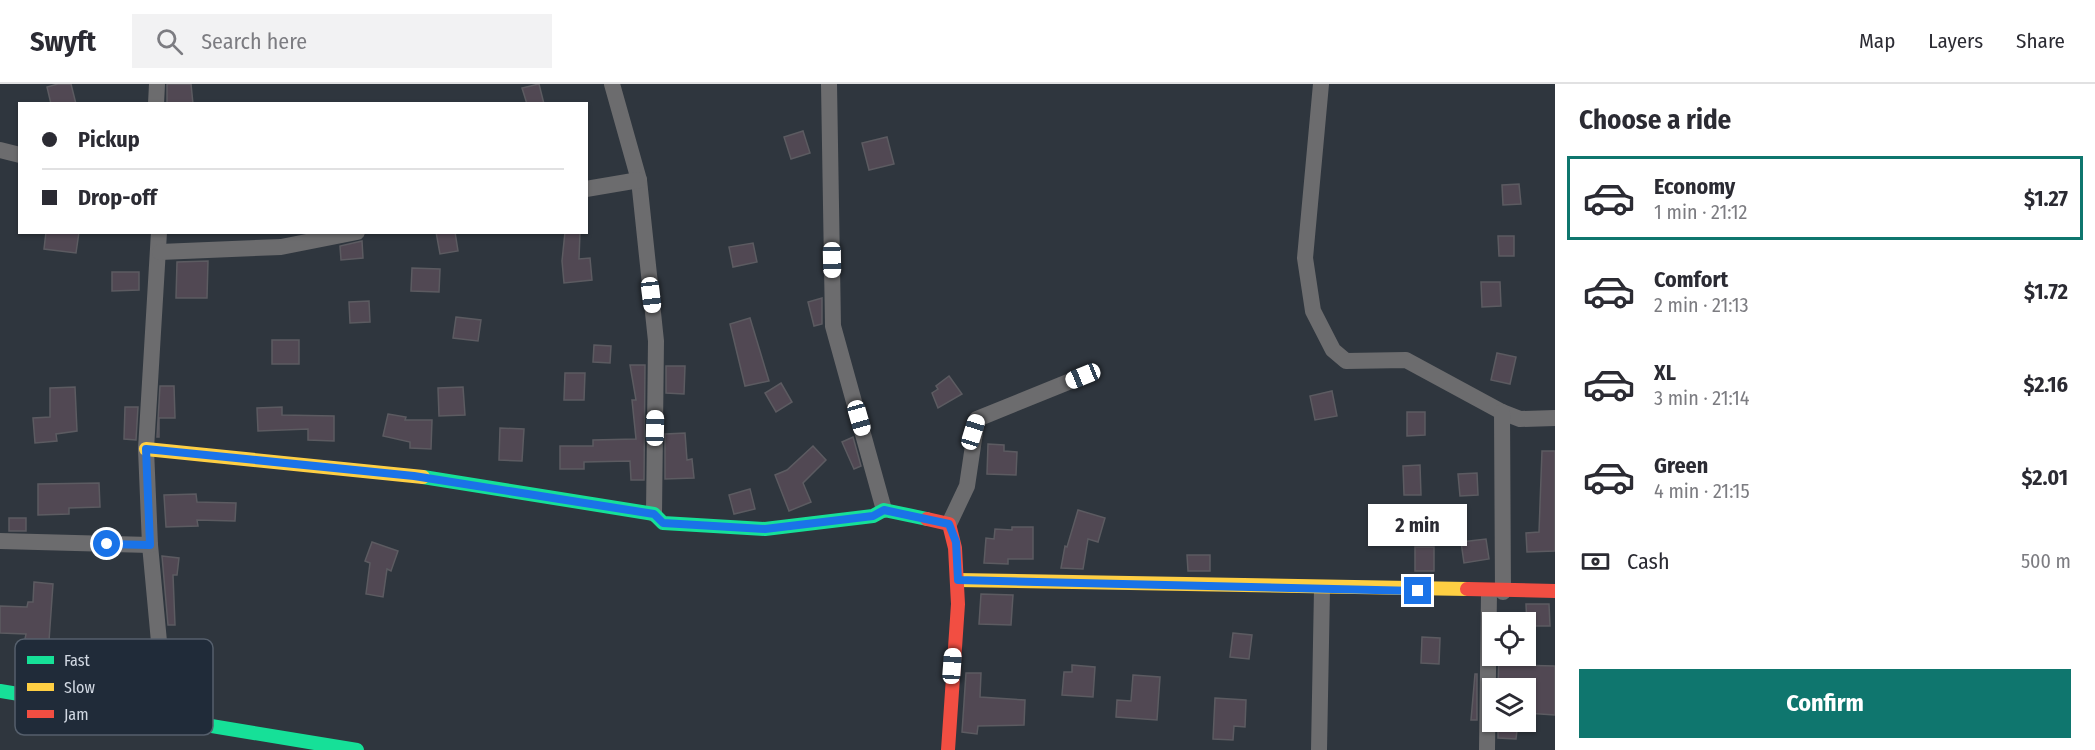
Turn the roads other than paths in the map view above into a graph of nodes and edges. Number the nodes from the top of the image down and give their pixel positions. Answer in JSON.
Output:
{"nodes":[{"id":1,"x":157,"y":84,"type":"edge"},
{"id":2,"x":612,"y":84,"type":"edge"},
{"id":3,"x":829,"y":84,"type":"edge"},
{"id":4,"x":1321,"y":84,"type":"edge"},
{"id":5,"x":156,"y":102,"type":"edge"},
{"id":6,"x":0,"y":150,"type":"edge"},
{"id":7,"x":18,"y":154,"type":"edge"},
{"id":8,"x":639,"y":180,"type":"junction"},
{"id":9,"x":588,"y":189,"type":"edge"},
{"id":10,"x":159,"y":234,"type":"edge"},
{"id":11,"x":347,"y":234,"type":"edge"},
{"id":12,"x":160,"y":252,"type":"junction"},
{"id":13,"x":1083,"y":376,"type":"dead end"},
{"id":14,"x":1502,"y":412,"type":"junction"},
{"id":15,"x":1555,"y":418,"type":"edge"},
{"id":16,"x":146,"y":449,"type":"junction"},
{"id":17,"x":884,"y":510,"type":"junction"},
{"id":18,"x":654,"y":514,"type":"junction"},
{"id":19,"x":949,"y":524,"type":"junction"},
{"id":20,"x":0,"y":541,"type":"edge"},
{"id":21,"x":150,"y":545,"type":"junction"},
{"id":22,"x":958,"y":580,"type":"junction"},
{"id":23,"x":1322,"y":589,"type":"junction"},
{"id":24,"x":1555,"y":591,"type":"edge"},
{"id":25,"x":1496,"y":592,"type":"junction"},
{"id":26,"x":159,"y":639,"type":"edge"},
{"id":27,"x":0,"y":691,"type":"edge"},
{"id":28,"x":15,"y":693,"type":"edge"},
{"id":29,"x":213,"y":725,"type":"edge"},
{"id":30,"x":357,"y":750,"type":"edge"},
{"id":31,"x":948,"y":750,"type":"edge"},
{"id":32,"x":1319,"y":750,"type":"edge"},
{"id":33,"x":1487,"y":750,"type":"edge"}],
"edges":[{"from":1,"to":5,"type":"street"},
{"from":2,"to":8,"type":"street"},
{"from":3,"to":17,"type":"street"},
{"from":4,"to":14,"type":"street"},
{"from":6,"to":7,"type":"street"},
{"from":8,"to":9,"type":"street"},
{"from":8,"to":18,"type":"street"},
{"from":10,"to":12,"type":"street"},
{"from":11,"to":12,"type":"street"},
{"from":12,"to":16,"type":"street"},
{"from":13,"to":19,"type":"street"},
{"from":14,"to":15,"type":"street"},
{"from":14,"to":25,"type":"street"},
{"from":16,"to":18,"type":"street"},
{"from":16,"to":21,"type":"street"},
{"from":17,"to":18,"type":"street"},
{"from":17,"to":19,"type":"street"},
{"from":19,"to":22,"type":"street"},
{"from":20,"to":21,"type":"street"},
{"from":21,"to":26,"type":"street"},
{"from":22,"to":23,"type":"street"},
{"from":22,"to":31,"type":"street"},
{"from":23,"to":25,"type":"street"},
{"from":23,"to":32,"type":"street"},
{"from":24,"to":25,"type":"street"},
{"from":25,"to":33,"type":"street"},
{"from":27,"to":28,"type":"street"},
{"from":29,"to":30,"type":"street"}]}
